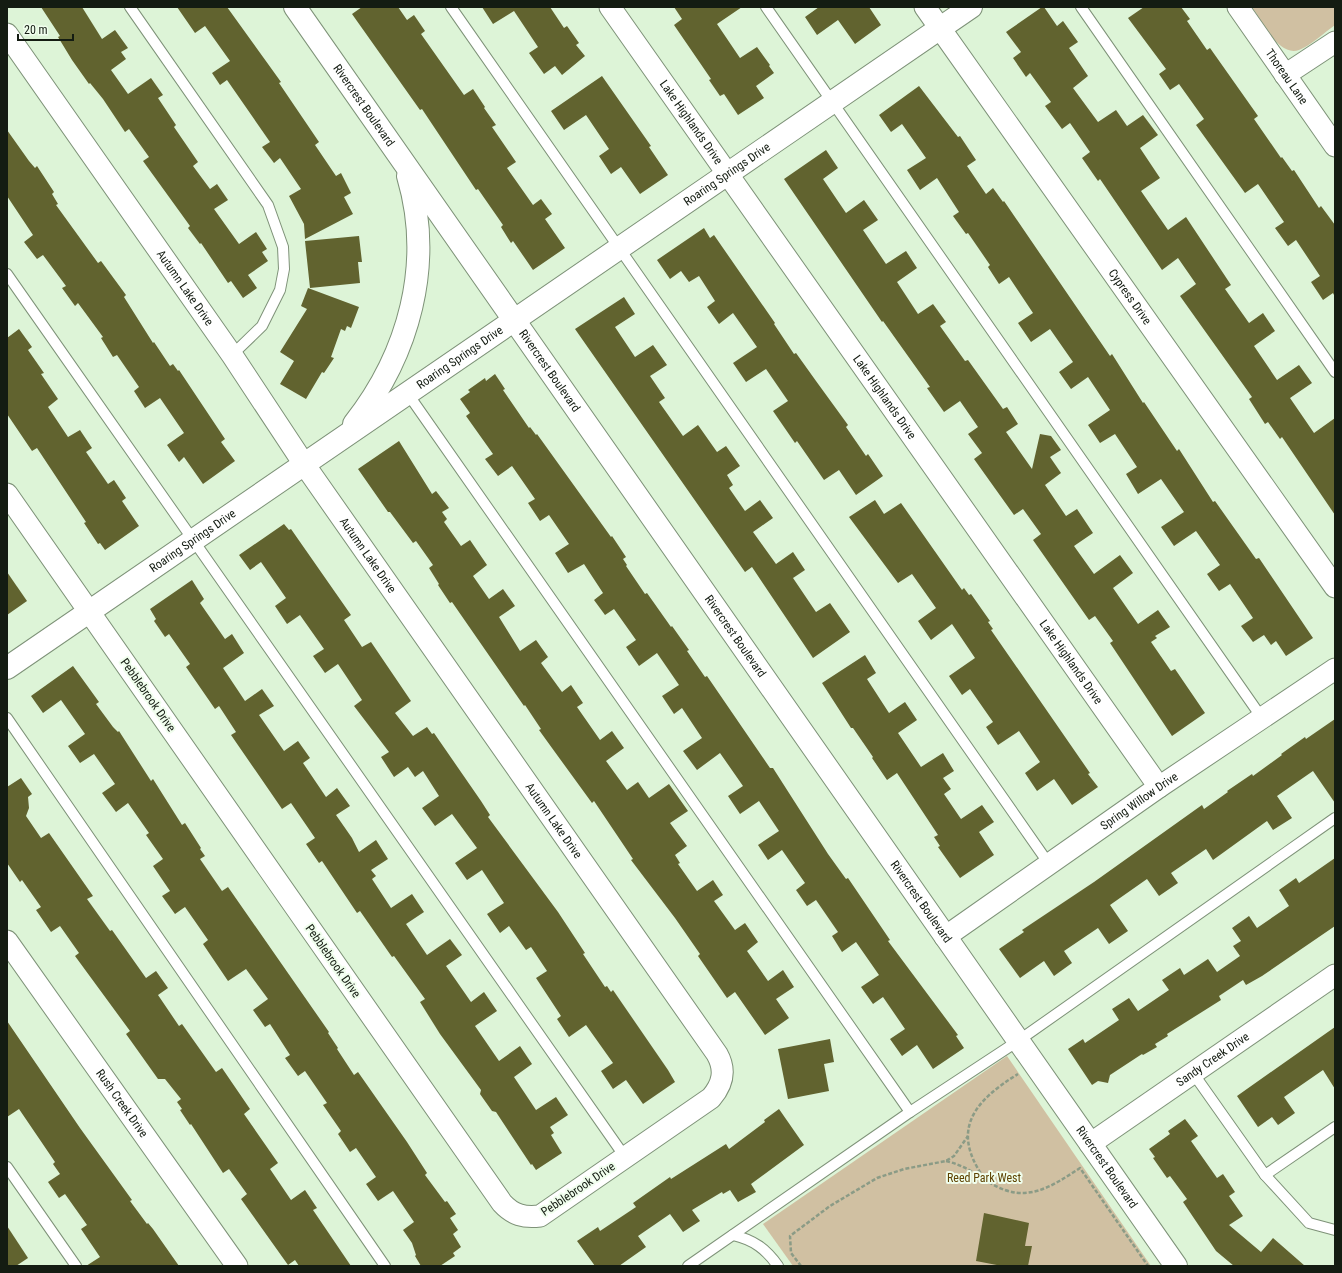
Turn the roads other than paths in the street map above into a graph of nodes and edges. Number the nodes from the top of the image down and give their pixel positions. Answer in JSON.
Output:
{"nodes":[{"id":1,"x":130,"y":7,"type":"edge"},
{"id":2,"x":295,"y":7,"type":"edge"},
{"id":3,"x":451,"y":7,"type":"edge"},
{"id":4,"x":610,"y":7,"type":"edge"},
{"id":5,"x":766,"y":7,"type":"edge"},
{"id":6,"x":925,"y":7,"type":"edge"},
{"id":7,"x":972,"y":7,"type":"edge"},
{"id":8,"x":1082,"y":7,"type":"edge"},
{"id":9,"x":1238,"y":7,"type":"edge"},
{"id":10,"x":940,"y":28,"type":"junction"},
{"id":11,"x":7,"y":34,"type":"edge"},
{"id":12,"x":1335,"y":42,"type":"edge"},
{"id":13,"x":1285,"y":75,"type":"junction"},
{"id":14,"x":833,"y":103,"type":"junction"},
{"id":15,"x":1335,"y":146,"type":"edge"},
{"id":16,"x":404,"y":162,"type":"junction"},
{"id":17,"x":728,"y":175,"type":"junction"},
{"id":18,"x":620,"y":249,"type":"junction"},
{"id":19,"x":7,"y":274,"type":"edge"},
{"id":20,"x":514,"y":321,"type":"junction"},
{"id":21,"x":232,"y":355,"type":"junction"},
{"id":22,"x":1335,"y":372,"type":"edge"},
{"id":23,"x":408,"y":394,"type":"junction"},
{"id":24,"x":342,"y":438,"type":"junction"},
{"id":25,"x":304,"y":464,"type":"junction"},
{"id":26,"x":7,"y":494,"type":"edge"},
{"id":27,"x":194,"y":540,"type":"junction"},
{"id":28,"x":1335,"y":587,"type":"edge"},
{"id":29,"x":89,"y":612,"type":"junction"},
{"id":30,"x":7,"y":668,"type":"edge"},
{"id":31,"x":1335,"y":669,"type":"edge"},
{"id":32,"x":7,"y":718,"type":"edge"},
{"id":33,"x":1262,"y":718,"type":"junction"},
{"id":34,"x":1159,"y":787,"type":"junction"},
{"id":35,"x":1335,"y":818,"type":"edge"},
{"id":36,"x":1049,"y":864,"type":"junction"},
{"id":37,"x":945,"y":937,"type":"junction"},
{"id":38,"x":7,"y":941,"type":"edge"},
{"id":39,"x":1335,"y":975,"type":"edge"},
{"id":40,"x":1010,"y":1046,"type":"junction"},
{"id":41,"x":1193,"y":1073,"type":"junction"},
{"id":42,"x":722,"y":1077,"type":"joint"},
{"id":43,"x":910,"y":1112,"type":"junction"},
{"id":44,"x":1335,"y":1127,"type":"edge"},
{"id":45,"x":1090,"y":1144,"type":"junction"},
{"id":46,"x":625,"y":1157,"type":"junction"},
{"id":47,"x":7,"y":1167,"type":"edge"},
{"id":48,"x":1265,"y":1175,"type":"junction"},
{"id":49,"x":1335,"y":1230,"type":"edge"},
{"id":50,"x":733,"y":1235,"type":"junction"},
{"id":51,"x":76,"y":1266,"type":"edge"},
{"id":52,"x":237,"y":1266,"type":"edge"},
{"id":53,"x":385,"y":1266,"type":"edge"},
{"id":54,"x":688,"y":1266,"type":"edge"},
{"id":55,"x":778,"y":1266,"type":"edge"},
{"id":56,"x":1176,"y":1266,"type":"edge"}],
"edges":[{"from":1,"to":21,"type":"lane"},
{"from":2,"to":16,"type":"street","name":"Rivercrest Boulevard"},
{"from":3,"to":18,"type":"lane"},
{"from":4,"to":17,"type":"street","name":"Lake Highlands Drive"},
{"from":5,"to":14,"type":"lane"},
{"from":6,"to":10,"type":"street","name":"Cypress Drive"},
{"from":7,"to":10,"type":"street","name":"Roaring Springs Drive"},
{"from":8,"to":22,"type":"lane"},
{"from":9,"to":13,"type":"street","name":"Thoreau Lane"},
{"from":10,"to":14,"type":"street","name":"Roaring Springs Drive"},
{"from":10,"to":28,"type":"street","name":"Cypress Drive"},
{"from":11,"to":21,"type":"street","name":"Autumn Lake Drive"},
{"from":12,"to":13,"type":"street"},
{"from":13,"to":15,"type":"street","name":"Thoreau Lane"},
{"from":14,"to":17,"type":"street","name":"Roaring Springs Drive"},
{"from":14,"to":33,"type":"lane"},
{"from":16,"to":20,"type":"street","name":"Rivercrest Boulevard"},
{"from":16,"to":24,"type":"street"},
{"from":17,"to":18,"type":"street","name":"Roaring Springs Drive"},
{"from":17,"to":34,"type":"street","name":"Lake Highlands Drive"},
{"from":18,"to":20,"type":"street","name":"Roaring Springs Drive"},
{"from":18,"to":36,"type":"lane"},
{"from":19,"to":27,"type":"lane"},
{"from":20,"to":23,"type":"street","name":"Roaring Springs Drive"},
{"from":20,"to":37,"type":"street","name":"Rivercrest Boulevard"},
{"from":21,"to":25,"type":"street","name":"Autumn Lake Drive"},
{"from":23,"to":24,"type":"street","name":"Roaring Springs Drive"},
{"from":23,"to":43,"type":"lane"},
{"from":24,"to":25,"type":"street","name":"Roaring Springs Drive"},
{"from":25,"to":27,"type":"street","name":"Roaring Springs Drive"},
{"from":25,"to":42,"type":"street","name":"Autumn Lake Drive"},
{"from":26,"to":29,"type":"street","name":"Pebblebrook Drive"},
{"from":27,"to":29,"type":"street","name":"Roaring Springs Drive"},
{"from":27,"to":46,"type":"lane"},
{"from":29,"to":30,"type":"street","name":"Roaring Springs Drive"},
{"from":29,"to":46,"type":"street","name":"Pebblebrook Drive"},
{"from":31,"to":33,"type":"street","name":"Spring Willow Drive"},
{"from":32,"to":53,"type":"lane"},
{"from":33,"to":34,"type":"street","name":"Spring Willow Drive"},
{"from":34,"to":36,"type":"street","name":"Spring Willow Drive"},
{"from":35,"to":40,"type":"lane"},
{"from":36,"to":37,"type":"street","name":"Spring Willow Drive"},
{"from":37,"to":40,"type":"street","name":"Rivercrest Boulevard"},
{"from":38,"to":52,"type":"street","name":"Rush Creek Drive"},
{"from":39,"to":41,"type":"street","name":"Sandy Creek Drive"},
{"from":40,"to":43,"type":"lane"},
{"from":40,"to":45,"type":"street","name":"Rivercrest Boulevard"},
{"from":41,"to":45,"type":"street","name":"Sandy Creek Drive"},
{"from":41,"to":48,"type":"lane"},
{"from":42,"to":46,"type":"street","name":"Pebblebrook Drive"},
{"from":43,"to":50,"type":"lane"},
{"from":44,"to":48,"type":"lane"},
{"from":45,"to":56,"type":"street","name":"Rivercrest Boulevard"},
{"from":47,"to":51,"type":"lane"},
{"from":48,"to":49,"type":"lane"},
{"from":50,"to":54,"type":"lane"},
{"from":50,"to":55,"type":"lane"}]}
